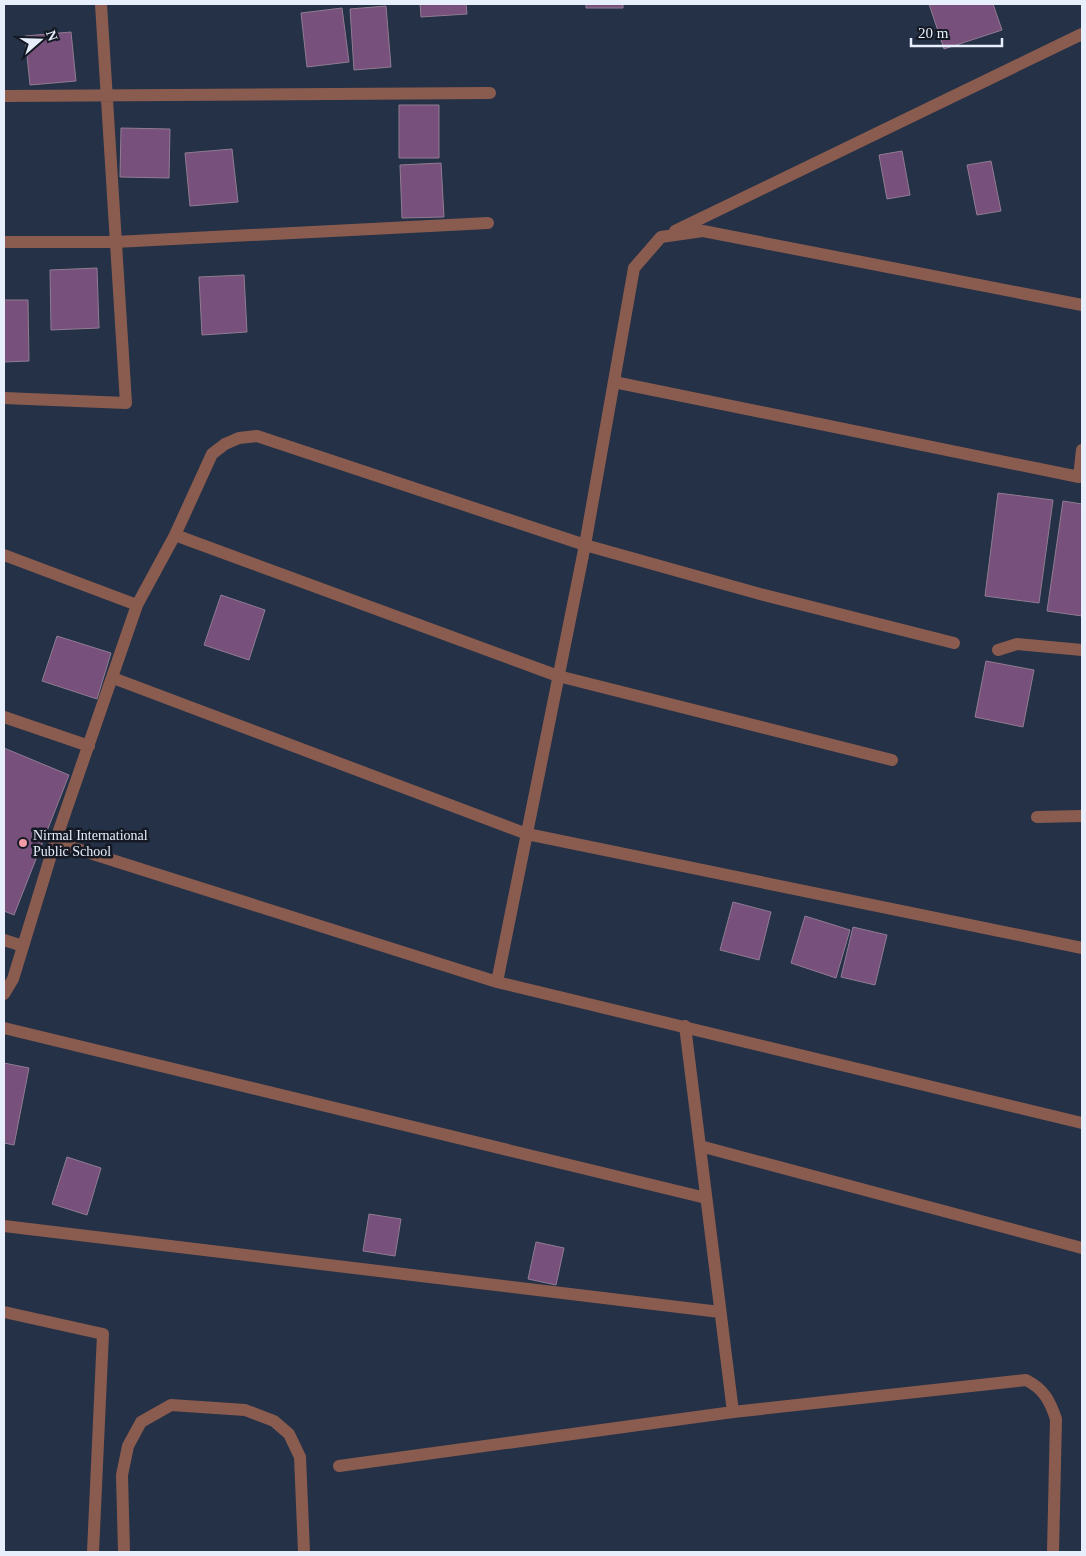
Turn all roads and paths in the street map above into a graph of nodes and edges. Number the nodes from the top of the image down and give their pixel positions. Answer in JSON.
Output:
{"nodes":[{"id":1,"x":101,"y":4,"type":"edge"},
{"id":2,"x":1082,"y":34,"type":"edge"},
{"id":3,"x":490,"y":93,"type":"dead end"},
{"id":4,"x":4,"y":96,"type":"edge"},
{"id":5,"x":108,"y":97,"type":"junction"},
{"id":6,"x":488,"y":223,"type":"dead end"},
{"id":7,"x":661,"y":238,"type":"junction"},
{"id":8,"x":4,"y":242,"type":"edge"},
{"id":9,"x":115,"y":242,"type":"junction"},
{"id":10,"x":1082,"y":305,"type":"edge"},
{"id":11,"x":614,"y":382,"type":"junction"},
{"id":12,"x":4,"y":398,"type":"edge"},
{"id":13,"x":1082,"y":450,"type":"edge"},
{"id":14,"x":175,"y":535,"type":"junction"},
{"id":15,"x":585,"y":545,"type":"junction"},
{"id":16,"x":4,"y":555,"type":"edge"},
{"id":17,"x":137,"y":605,"type":"junction"},
{"id":18,"x":954,"y":643,"type":"dead end"},
{"id":19,"x":998,"y":650,"type":"dead end"},
{"id":20,"x":1082,"y":650,"type":"edge"},
{"id":21,"x":558,"y":676,"type":"junction"},
{"id":22,"x":112,"y":678,"type":"junction"},
{"id":23,"x":4,"y":717,"type":"edge"},
{"id":24,"x":90,"y":746,"type":"junction"},
{"id":25,"x":892,"y":760,"type":"dead end"},
{"id":26,"x":1082,"y":816,"type":"edge"},
{"id":27,"x":1036,"y":817,"type":"dead end"},
{"id":28,"x":527,"y":834,"type":"junction"},
{"id":29,"x":55,"y":842,"type":"junction"},
{"id":30,"x":4,"y":940,"type":"edge"},
{"id":31,"x":23,"y":946,"type":"junction"},
{"id":32,"x":1082,"y":948,"type":"edge"},
{"id":33,"x":8,"y":978,"type":"edge"},
{"id":34,"x":497,"y":982,"type":"junction"},
{"id":35,"x":4,"y":994,"type":"edge"},
{"id":36,"x":685,"y":1026,"type":"junction"},
{"id":37,"x":4,"y":1028,"type":"edge"},
{"id":38,"x":1082,"y":1123,"type":"edge"},
{"id":39,"x":700,"y":1146,"type":"junction"},
{"id":40,"x":706,"y":1198,"type":"junction"},
{"id":41,"x":4,"y":1226,"type":"edge"},
{"id":42,"x":1082,"y":1248,"type":"edge"},
{"id":43,"x":4,"y":1312,"type":"edge"},
{"id":44,"x":720,"y":1312,"type":"junction"},
{"id":45,"x":733,"y":1412,"type":"junction"},
{"id":46,"x":339,"y":1466,"type":"dead end"},
{"id":47,"x":93,"y":1552,"type":"edge"},
{"id":48,"x":124,"y":1552,"type":"edge"},
{"id":49,"x":304,"y":1552,"type":"edge"},
{"id":50,"x":1053,"y":1552,"type":"edge"}],
"edges":[{"from":1,"to":5,"type":"street"},
{"from":2,"to":7,"type":"street"},
{"from":3,"to":5,"type":"street"},
{"from":4,"to":5,"type":"street"},
{"from":5,"to":9,"type":"street"},
{"from":6,"to":9,"type":"street"},
{"from":7,"to":10,"type":"street"},
{"from":7,"to":11,"type":"street"},
{"from":8,"to":9,"type":"street"},
{"from":9,"to":12,"type":"street"},
{"from":11,"to":13,"type":"street"},
{"from":11,"to":15,"type":"street"},
{"from":14,"to":15,"type":"street"},
{"from":14,"to":17,"type":"street"},
{"from":14,"to":21,"type":"street"},
{"from":15,"to":18,"type":"street"},
{"from":15,"to":21,"type":"street"},
{"from":16,"to":17,"type":"street"},
{"from":17,"to":22,"type":"street"},
{"from":19,"to":20,"type":"street"},
{"from":21,"to":25,"type":"street"},
{"from":21,"to":28,"type":"street"},
{"from":22,"to":24,"type":"street"},
{"from":22,"to":28,"type":"street"},
{"from":23,"to":24,"type":"street"},
{"from":24,"to":29,"type":"street"},
{"from":26,"to":27,"type":"street"},
{"from":28,"to":32,"type":"street"},
{"from":28,"to":34,"type":"street"},
{"from":29,"to":31,"type":"street"},
{"from":29,"to":34,"type":"street"},
{"from":30,"to":31,"type":"street"},
{"from":31,"to":33,"type":"street"},
{"from":33,"to":35,"type":"street"},
{"from":34,"to":36,"type":"street"},
{"from":36,"to":38,"type":"street"},
{"from":36,"to":39,"type":"street"},
{"from":37,"to":40,"type":"street"},
{"from":39,"to":40,"type":"street"},
{"from":39,"to":42,"type":"street"},
{"from":40,"to":44,"type":"street"},
{"from":41,"to":44,"type":"street"},
{"from":43,"to":47,"type":"street"},
{"from":44,"to":45,"type":"street"},
{"from":45,"to":46,"type":"street"},
{"from":45,"to":50,"type":"street"},
{"from":48,"to":49,"type":"street"}]}
